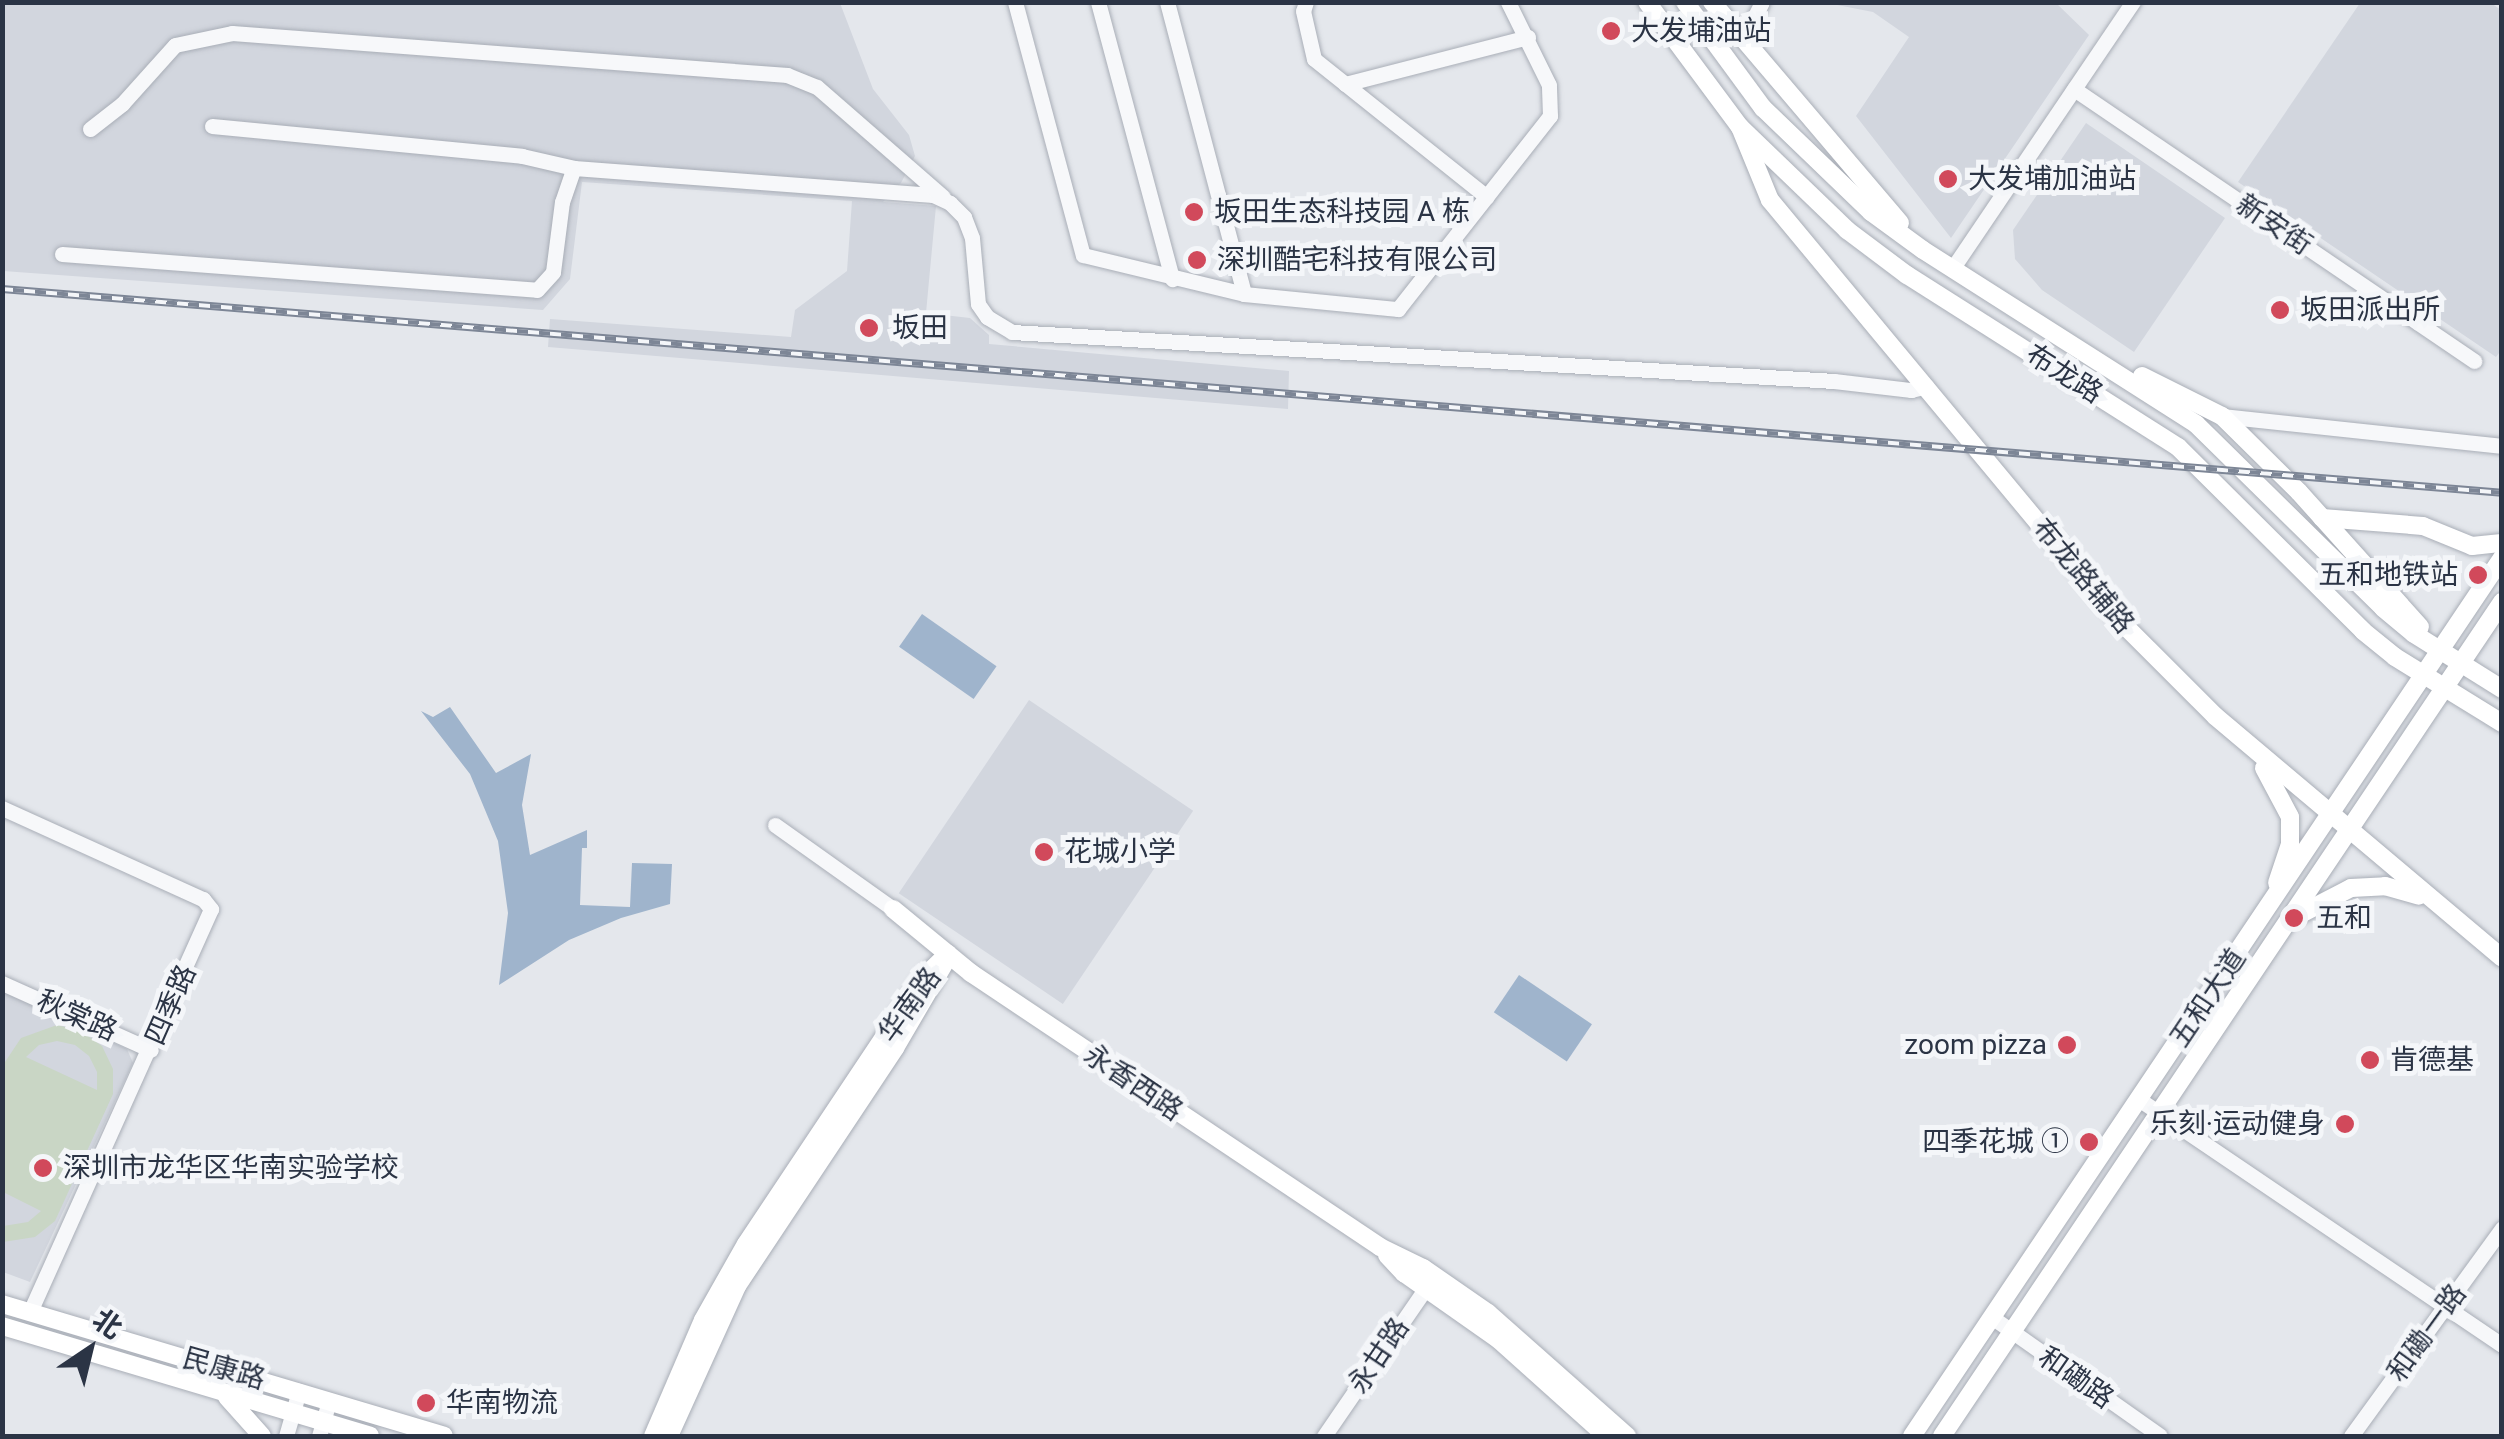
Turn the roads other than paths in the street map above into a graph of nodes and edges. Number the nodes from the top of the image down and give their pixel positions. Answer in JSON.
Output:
{"nodes":[{"id":1,"x":1015,"y":2,"type":"edge"},
{"id":2,"x":1098,"y":2,"type":"edge"},
{"id":3,"x":1167,"y":2,"type":"edge"},
{"id":4,"x":1306,"y":2,"type":"edge"},
{"id":5,"x":1508,"y":2,"type":"edge"},
{"id":6,"x":1647,"y":2,"type":"edge"},
{"id":7,"x":1685,"y":2,"type":"edge"},
{"id":8,"x":1712,"y":2,"type":"edge"},
{"id":9,"x":1762,"y":2,"type":"edge"},
{"id":10,"x":2133,"y":2,"type":"edge"},
{"id":11,"x":1528,"y":36,"type":"junction"},
{"id":12,"x":1743,"y":40,"type":"junction"},
{"id":13,"x":1345,"y":84,"type":"junction"},
{"id":14,"x":2074,"y":89,"type":"junction"},
{"id":15,"x":212,"y":126,"type":"dead end"},
{"id":16,"x":1740,"y":127,"type":"junction"},
{"id":17,"x":90,"y":128,"type":"dead end"},
{"id":18,"x":574,"y":168,"type":"junction"},
{"id":19,"x":1487,"y":197,"type":"junction"},
{"id":20,"x":950,"y":203,"type":"junction"},
{"id":21,"x":1923,"y":250,"type":"junction"},
{"id":22,"x":62,"y":254,"type":"dead end"},
{"id":23,"x":1952,"y":269,"type":"junction"},
{"id":24,"x":1172,"y":280,"type":"junction"},
{"id":25,"x":1244,"y":294,"type":"junction"},
{"id":26,"x":2090,"y":356,"type":"junction"},
{"id":27,"x":2474,"y":361,"type":"dead end"},
{"id":28,"x":1927,"y":386,"type":"junction"},
{"id":29,"x":2222,"y":416,"type":"junction"},
{"id":30,"x":2502,"y":446,"type":"edge"},
{"id":31,"x":2322,"y":518,"type":"junction"},
{"id":32,"x":2502,"y":543,"type":"edge"},
{"id":33,"x":2502,"y":558,"type":"edge"},
{"id":34,"x":2502,"y":602,"type":"edge"},
{"id":35,"x":2440,"y":650,"type":"junction"},
{"id":36,"x":2461,"y":663,"type":"junction"},
{"id":37,"x":2424,"y":674,"type":"junction"},
{"id":38,"x":2446,"y":686,"type":"junction"},
{"id":39,"x":2502,"y":689,"type":"edge"},
{"id":40,"x":2502,"y":723,"type":"edge"},
{"id":41,"x":2250,"y":747,"type":"junction"},
{"id":42,"x":2,"y":808,"type":"edge"},
{"id":43,"x":2330,"y":816,"type":"junction"},
{"id":44,"x":775,"y":825,"type":"dead end"},
{"id":45,"x":2349,"y":831,"type":"junction"},
{"id":46,"x":2436,"y":903,"type":"junction"},
{"id":47,"x":2270,"y":906,"type":"junction"},
{"id":48,"x":893,"y":909,"type":"joint"},
{"id":49,"x":2290,"y":920,"type":"junction"},
{"id":50,"x":948,"y":954,"type":"junction"},
{"id":51,"x":2502,"y":958,"type":"edge"},
{"id":52,"x":2,"y":983,"type":"edge"},
{"id":53,"x":150,"y":1050,"type":"junction"},
{"id":54,"x":2140,"y":1100,"type":"junction"},
{"id":55,"x":2160,"y":1113,"type":"junction"},
{"id":56,"x":2502,"y":1228,"type":"edge"},
{"id":57,"x":1430,"y":1282,"type":"junction"},
{"id":58,"x":2,"y":1304,"type":"edge"},
{"id":59,"x":2447,"y":1309,"type":"junction"},
{"id":60,"x":30,"y":1312,"type":"junction"},
{"id":61,"x":1993,"y":1318,"type":"junction"},
{"id":62,"x":2,"y":1326,"type":"edge"},
{"id":63,"x":2013,"y":1333,"type":"junction"},
{"id":64,"x":2502,"y":1345,"type":"edge"},
{"id":65,"x":299,"y":1392,"type":"junction"},
{"id":66,"x":223,"y":1394,"type":"junction"},
{"id":67,"x":329,"y":1400,"type":"junction"},
{"id":68,"x":293,"y":1414,"type":"junction"},
{"id":69,"x":321,"y":1430,"type":"edge"},
{"id":70,"x":262,"y":1436,"type":"edge"},
{"id":71,"x":286,"y":1436,"type":"edge"},
{"id":72,"x":370,"y":1436,"type":"edge"},
{"id":73,"x":444,"y":1436,"type":"edge"},
{"id":74,"x":653,"y":1436,"type":"edge"},
{"id":75,"x":668,"y":1436,"type":"edge"},
{"id":76,"x":1324,"y":1436,"type":"edge"},
{"id":77,"x":1606,"y":1436,"type":"edge"},
{"id":78,"x":1627,"y":1436,"type":"edge"},
{"id":79,"x":1912,"y":1436,"type":"edge"},
{"id":80,"x":1942,"y":1436,"type":"edge"},
{"id":81,"x":2160,"y":1436,"type":"edge"},
{"id":82,"x":2351,"y":1436,"type":"edge"}],
"edges":[{"from":1,"to":24,"type":"street"},
{"from":2,"to":24,"type":"street"},
{"from":3,"to":25,"type":"street"},
{"from":4,"to":13,"type":"street"},
{"from":5,"to":11,"type":"street"},
{"from":6,"to":16,"type":"main road","name":"布龙路"},
{"from":7,"to":21,"type":"main road","name":"布龙路"},
{"from":8,"to":12,"type":"main road"},
{"from":9,"to":12,"type":"street"},
{"from":10,"to":14,"type":"street"},
{"from":11,"to":13,"type":"street"},
{"from":11,"to":19,"type":"street"},
{"from":12,"to":21,"type":"main road"},
{"from":13,"to":19,"type":"street"},
{"from":14,"to":23,"type":"street"},
{"from":14,"to":27,"type":"street","name":"新安街"},
{"from":15,"to":18,"type":"street"},
{"from":16,"to":28,"type":"main road","name":"布龙路辅路"},
{"from":16,"to":37,"type":"main road","name":"布龙路"},
{"from":17,"to":20,"type":"street"},
{"from":18,"to":20,"type":"street"},
{"from":18,"to":22,"type":"street"},
{"from":19,"to":25,"type":"street"},
{"from":20,"to":28,"type":"street"},
{"from":21,"to":23,"type":"main road","name":"布龙路"},
{"from":23,"to":26,"type":"main road","name":"布龙路"},
{"from":24,"to":25,"type":"street"},
{"from":26,"to":29,"type":"main road"},
{"from":26,"to":35,"type":"main road","name":"布龙路"},
{"from":28,"to":41,"type":"main road","name":"布龙路辅路"},
{"from":29,"to":30,"type":"street"},
{"from":29,"to":31,"type":"main road"},
{"from":31,"to":32,"type":"main road"},
{"from":31,"to":35,"type":"main road"},
{"from":33,"to":35,"type":"main road","name":"五和大道"},
{"from":34,"to":36,"type":"main road","name":"五和大道"},
{"from":35,"to":36,"type":"main road","name":"布龙路"},
{"from":35,"to":37,"type":"main road","name":"五和大道"},
{"from":36,"to":38,"type":"main road","name":"五和大道"},
{"from":36,"to":39,"type":"main road","name":"布龙路"},
{"from":37,"to":38,"type":"main road","name":"布龙路"},
{"from":37,"to":43,"type":"main road","name":"五和大道"},
{"from":38,"to":40,"type":"main road","name":"布龙路"},
{"from":38,"to":45,"type":"main road","name":"五和大道"},
{"from":41,"to":43,"type":"main road","name":"布龙路辅路"},
{"from":41,"to":47,"type":"main road"},
{"from":42,"to":53,"type":"street","name":"四季路"},
{"from":43,"to":45,"type":"main road","name":"布龙路辅路"},
{"from":43,"to":47,"type":"main road","name":"五和大道"},
{"from":44,"to":48,"type":"street"},
{"from":45,"to":46,"type":"main road","name":"布龙路辅路"},
{"from":45,"to":49,"type":"main road","name":"五和大道"},
{"from":46,"to":49,"type":"main road"},
{"from":46,"to":51,"type":"main road","name":"布龙路辅路"},
{"from":47,"to":54,"type":"main road","name":"五和大道"},
{"from":48,"to":50,"type":"main road","name":"永香西路"},
{"from":49,"to":55,"type":"main road","name":"五和大道"},
{"from":50,"to":57,"type":"main road","name":"永香西路"},
{"from":50,"to":74,"type":"main road","name":"华南路"},
{"from":50,"to":75,"type":"main road","name":"华南路"},
{"from":52,"to":53,"type":"street","name":"秋棠路"},
{"from":53,"to":60,"type":"street","name":"四季路"},
{"from":54,"to":55,"type":"street"},
{"from":54,"to":61,"type":"main road","name":"五和大道"},
{"from":55,"to":59,"type":"street"},
{"from":55,"to":63,"type":"main road","name":"五和大道"},
{"from":56,"to":59,"type":"street","name":"和磡一路"},
{"from":57,"to":76,"type":"street","name":"永甘路"},
{"from":57,"to":77,"type":"main road","name":"永香西路"},
{"from":57,"to":78,"type":"main road","name":"永香西路"},
{"from":58,"to":60,"type":"main road","name":"民康路"},
{"from":59,"to":64,"type":"street"},
{"from":59,"to":82,"type":"street","name":"和磡一路"},
{"from":60,"to":65,"type":"main road","name":"民康路"},
{"from":61,"to":63,"type":"street","name":"和磡路"},
{"from":61,"to":79,"type":"main road","name":"五和大道"},
{"from":62,"to":66,"type":"main road","name":"民康路"},
{"from":63,"to":80,"type":"main road","name":"五和大道"},
{"from":63,"to":81,"type":"street","name":"和磡路"},
{"from":65,"to":67,"type":"main road","name":"民康路"},
{"from":65,"to":68,"type":"street"},
{"from":66,"to":68,"type":"main road","name":"民康路"},
{"from":66,"to":70,"type":"main road"},
{"from":67,"to":69,"type":"street"},
{"from":67,"to":73,"type":"main road","name":"民康路"},
{"from":68,"to":69,"type":"main road","name":"民康路"},
{"from":68,"to":71,"type":"street"},
{"from":69,"to":72,"type":"main road","name":"民康路"}]}
